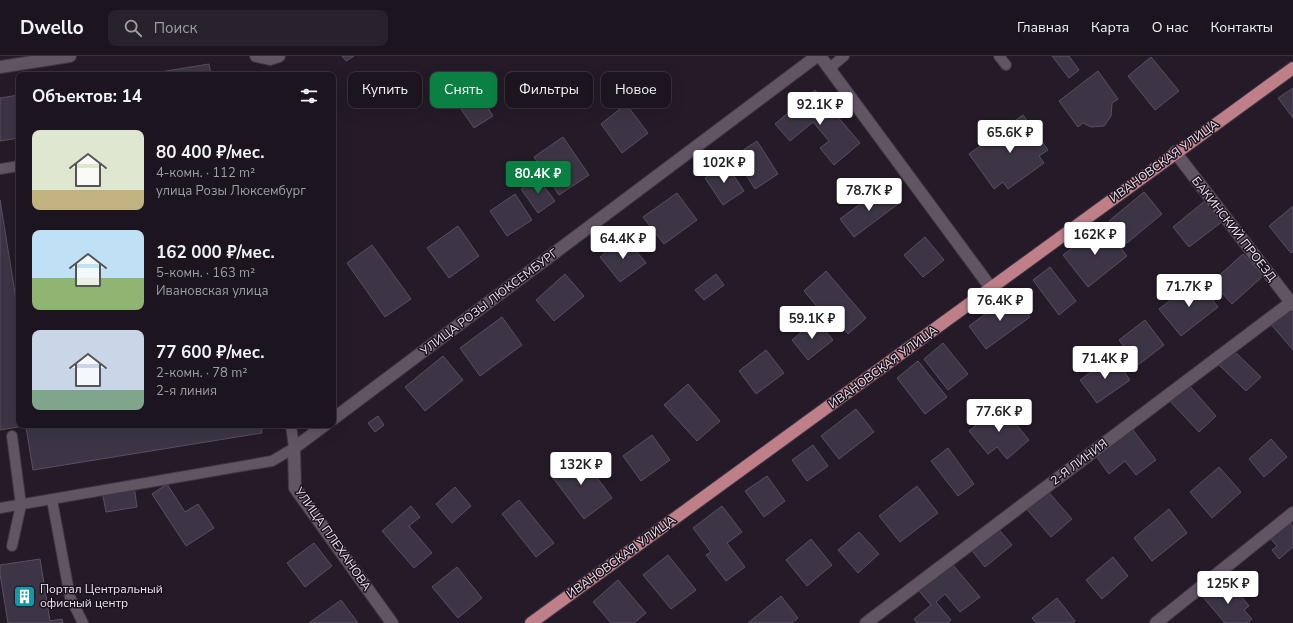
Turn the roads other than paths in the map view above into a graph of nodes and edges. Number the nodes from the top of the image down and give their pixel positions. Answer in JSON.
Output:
{"nodes":[{"id":1,"x":70,"y":56,"type":"edge"},
{"id":2,"x":256,"y":56,"type":"edge"},
{"id":3,"x":279,"y":56,"type":"edge"},
{"id":4,"x":817,"y":56,"type":"edge"},
{"id":5,"x":820,"y":56,"type":"edge"},
{"id":6,"x":844,"y":56,"type":"edge"},
{"id":7,"x":999,"y":56,"type":"edge"},
{"id":8,"x":1006,"y":65,"type":"dead end"},
{"id":9,"x":0,"y":68,"type":"edge"},
{"id":10,"x":830,"y":68,"type":"junction"},
{"id":11,"x":1293,"y":68,"type":"edge"},
{"id":12,"x":1175,"y":152,"type":"junction"},
{"id":13,"x":16,"y":166,"type":"edge"},
{"id":14,"x":0,"y":169,"type":"edge"},
{"id":15,"x":990,"y":288,"type":"junction"},
{"id":16,"x":1292,"y":303,"type":"edge"},
{"id":17,"x":336,"y":417,"type":"edge"},
{"id":18,"x":291,"y":428,"type":"edge"},
{"id":19,"x":321,"y":428,"type":"edge"},
{"id":20,"x":12,"y":436,"type":"dead end"},
{"id":21,"x":294,"y":448,"type":"junction"},
{"id":22,"x":52,"y":500,"type":"junction"},
{"id":23,"x":21,"y":505,"type":"junction"},
{"id":24,"x":0,"y":508,"type":"edge"},
{"id":25,"x":1293,"y":513,"type":"edge"},
{"id":26,"x":12,"y":546,"type":"dead end"},
{"id":27,"x":83,"y":623,"type":"edge"},
{"id":28,"x":392,"y":623,"type":"edge"},
{"id":29,"x":531,"y":623,"type":"edge"},
{"id":30,"x":866,"y":623,"type":"edge"},
{"id":31,"x":1156,"y":623,"type":"edge"}],
"edges":[{"from":1,"to":9,"type":"street"},
{"from":2,"to":3,"type":"street"},
{"from":4,"to":17,"type":"street","name":"УЛИЦА РОЗЫ ЛЮКСЕМБУРГ"},
{"from":5,"to":10,"type":"street"},
{"from":6,"to":10,"type":"lane"},
{"from":7,"to":8,"type":"lane"},
{"from":10,"to":15,"type":"street"},
{"from":11,"to":12,"type":"main road","name":"ИВАНОВСКАЯ УЛИЦА"},
{"from":12,"to":15,"type":"main road","name":"ИВАНОВСКАЯ УЛИЦА"},
{"from":12,"to":16,"type":"street","name":"БАКИНСКИЙ ПРОЕЗД"},
{"from":13,"to":14,"type":"lane"},
{"from":15,"to":29,"type":"main road","name":"ИВАНОВСКАЯ УЛИЦА"},
{"from":16,"to":30,"type":"street","name":"2-Я ЛИНИЯ"},
{"from":18,"to":21,"type":"lane"},
{"from":19,"to":21,"type":"street"},
{"from":20,"to":23,"type":"lane"},
{"from":21,"to":22,"type":"lane"},
{"from":21,"to":28,"type":"street","name":"УЛИЦА ПЛЕХАНОВА"},
{"from":22,"to":23,"type":"lane"},
{"from":22,"to":27,"type":"lane"},
{"from":23,"to":24,"type":"lane"},
{"from":23,"to":26,"type":"lane"},
{"from":25,"to":31,"type":"street"}]}
